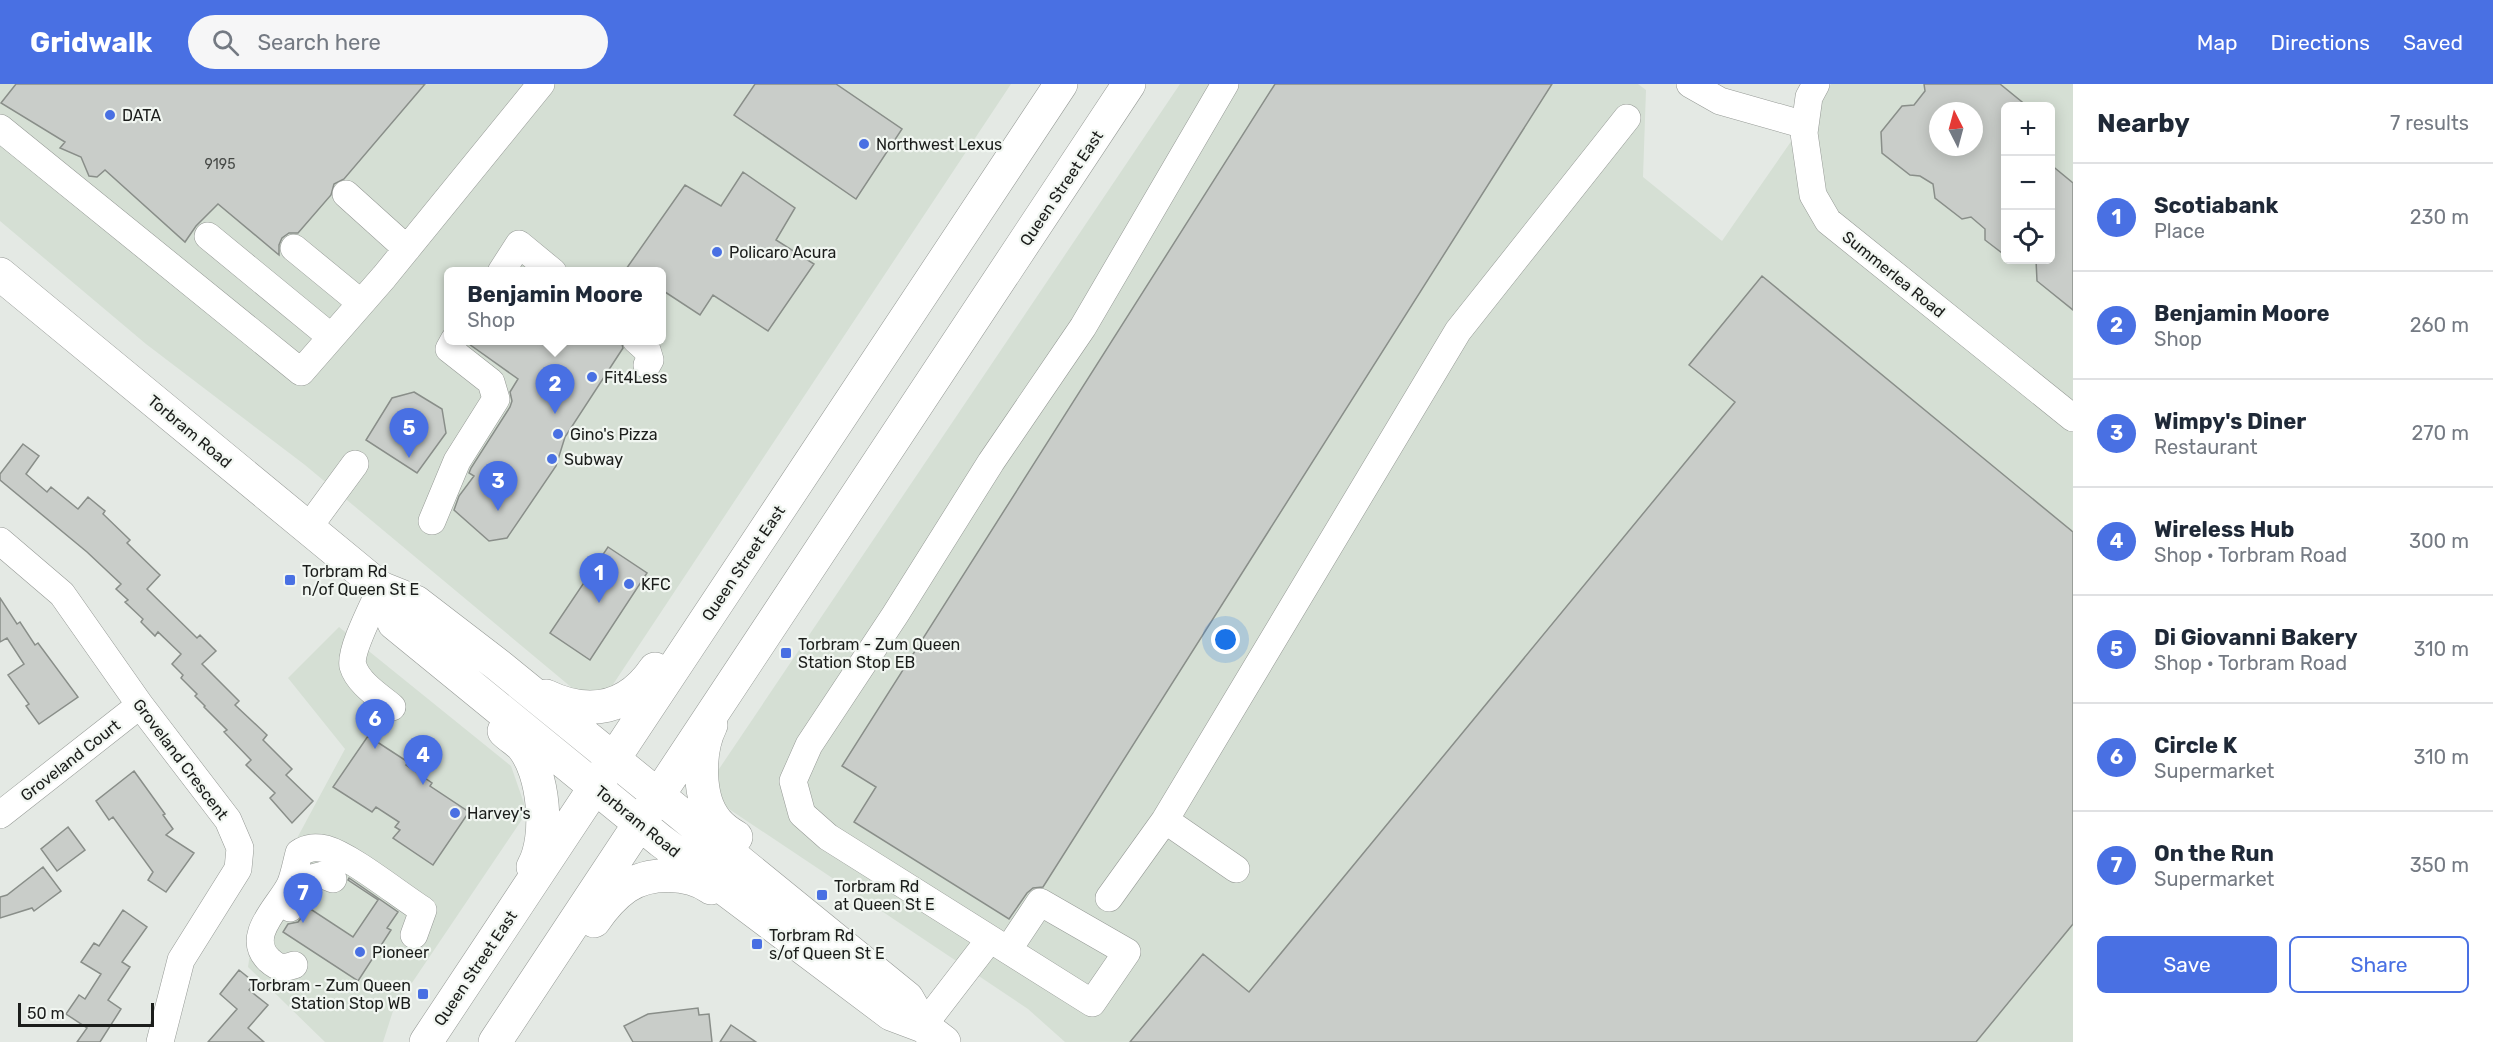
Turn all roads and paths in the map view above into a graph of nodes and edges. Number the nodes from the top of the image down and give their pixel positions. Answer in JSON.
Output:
{"nodes":[{"id":1,"x":541,"y":84,"type":"edge"},
{"id":2,"x":1060,"y":84,"type":"edge"},
{"id":3,"x":1129,"y":84,"type":"edge"},
{"id":4,"x":1225,"y":84,"type":"edge"},
{"id":5,"x":1690,"y":84,"type":"edge"},
{"id":6,"x":1816,"y":84,"type":"edge"},
{"id":7,"x":1726,"y":93,"type":"edge"},
{"id":8,"x":1627,"y":118,"type":"dead end"},
{"id":9,"x":1805,"y":126,"type":"junction"},
{"id":10,"x":0,"y":128,"type":"edge"},
{"id":11,"x":346,"y":194,"type":"dead end"},
{"id":12,"x":208,"y":236,"type":"dead end"},
{"id":13,"x":294,"y":248,"type":"dead end"},
{"id":14,"x":407,"y":249,"type":"junction"},
{"id":15,"x":504,"y":267,"type":"edge"},
{"id":16,"x":547,"y":267,"type":"edge"},
{"id":17,"x":0,"y":274,"type":"edge"},
{"id":18,"x":361,"y":303,"type":"junction"},
{"id":19,"x":331,"y":337,"type":"junction"},
{"id":20,"x":451,"y":345,"type":"edge"},
{"id":21,"x":2073,"y":418,"type":"edge"},
{"id":22,"x":355,"y":464,"type":"dead end"},
{"id":23,"x":432,"y":521,"type":"dead end"},
{"id":24,"x":308,"y":528,"type":"junction"},
{"id":25,"x":0,"y":542,"type":"edge"},
{"id":26,"x":381,"y":588,"type":"junction"},
{"id":27,"x":726,"y":589,"type":"junction"},
{"id":28,"x":418,"y":644,"type":"junction"},
{"id":29,"x":751,"y":653,"type":"junction"},
{"id":30,"x":498,"y":665,"type":"junction"},
{"id":31,"x":140,"y":705,"type":"junction"},
{"id":32,"x":392,"y":707,"type":"dead end"},
{"id":33,"x":614,"y":757,"type":"junction"},
{"id":34,"x":595,"y":786,"type":"junction"},
{"id":35,"x":658,"y":794,"type":"junction"},
{"id":36,"x":0,"y":815,"type":"edge"},
{"id":37,"x":1165,"y":820,"type":"junction"},
{"id":38,"x":640,"y":823,"type":"junction"},
{"id":39,"x":1236,"y":868,"type":"dead end"},
{"id":40,"x":333,"y":879,"type":"dead end"},
{"id":41,"x":1109,"y":898,"type":"dead end"},
{"id":42,"x":501,"y":929,"type":"junction"},
{"id":43,"x":414,"y":935,"type":"dead end"},
{"id":44,"x":792,"y":941,"type":"junction"},
{"id":45,"x":854,"y":954,"type":"junction"},
{"id":46,"x":934,"y":1034,"type":"edge"},
{"id":47,"x":496,"y":1041,"type":"edge"},
{"id":48,"x":160,"y":1042,"type":"edge"},
{"id":49,"x":426,"y":1042,"type":"edge"}],
"edges":[{"from":1,"to":14,"type":"street"},
{"from":2,"to":27,"type":"main road","name":"Queen Street East"},
{"from":3,"to":29,"type":"main road","name":"Queen Street East"},
{"from":4,"to":46,"type":"street"},
{"from":5,"to":7,"type":"street"},
{"from":6,"to":9,"type":"street","name":"Summerlea Road"},
{"from":7,"to":9,"type":"street"},
{"from":8,"to":37,"type":"street"},
{"from":9,"to":21,"type":"street","name":"Summerlea Road"},
{"from":10,"to":19,"type":"street"},
{"from":11,"to":14,"type":"street"},
{"from":12,"to":19,"type":"street"},
{"from":13,"to":18,"type":"street"},
{"from":14,"to":18,"type":"street"},
{"from":15,"to":16,"type":"street"},
{"from":17,"to":24,"type":"main road","name":"Torbram Road"},
{"from":18,"to":19,"type":"street"},
{"from":20,"to":23,"type":"street"},
{"from":22,"to":24,"type":"street"},
{"from":24,"to":26,"type":"main road","name":"Torbram Road"},
{"from":25,"to":31,"type":"street","name":"Groveland Crescent"},
{"from":26,"to":28,"type":"main road","name":"Torbram Road"},
{"from":26,"to":30,"type":"main road","name":"Torbram Road"},
{"from":26,"to":32,"type":"street"},
{"from":27,"to":30,"type":"main road"},
{"from":27,"to":33,"type":"main road","name":"Queen Street East"},
{"from":28,"to":34,"type":"main road","name":"Torbram Road"},
{"from":28,"to":42,"type":"main road"},
{"from":29,"to":35,"type":"main road","name":"Queen Street East"},
{"from":29,"to":45,"type":"main road"},
{"from":30,"to":33,"type":"main road","name":"Torbram Road"},
{"from":31,"to":36,"type":"street","name":"Groveland Court"},
{"from":31,"to":48,"type":"street","name":"Groveland Crescent"},
{"from":33,"to":34,"type":"main road","name":"Queen Street East"},
{"from":33,"to":35,"type":"main road","name":"Torbram Road"},
{"from":34,"to":38,"type":"main road","name":"Torbram Road"},
{"from":34,"to":42,"type":"main road","name":"Queen Street East"},
{"from":35,"to":38,"type":"main road","name":"Queen Street East"},
{"from":35,"to":45,"type":"main road","name":"Torbram Road"},
{"from":37,"to":39,"type":"street"},
{"from":37,"to":41,"type":"street"},
{"from":38,"to":44,"type":"main road","name":"Torbram Road"},
{"from":38,"to":47,"type":"main road","name":"Queen Street East"},
{"from":40,"to":43,"type":"street"},
{"from":42,"to":49,"type":"main road","name":"Queen Street East"},
{"from":44,"to":46,"type":"main road","name":"Torbram Road"},
{"from":44,"to":47,"type":"main road"},
{"from":45,"to":46,"type":"main road","name":"Torbram Road"}]}
